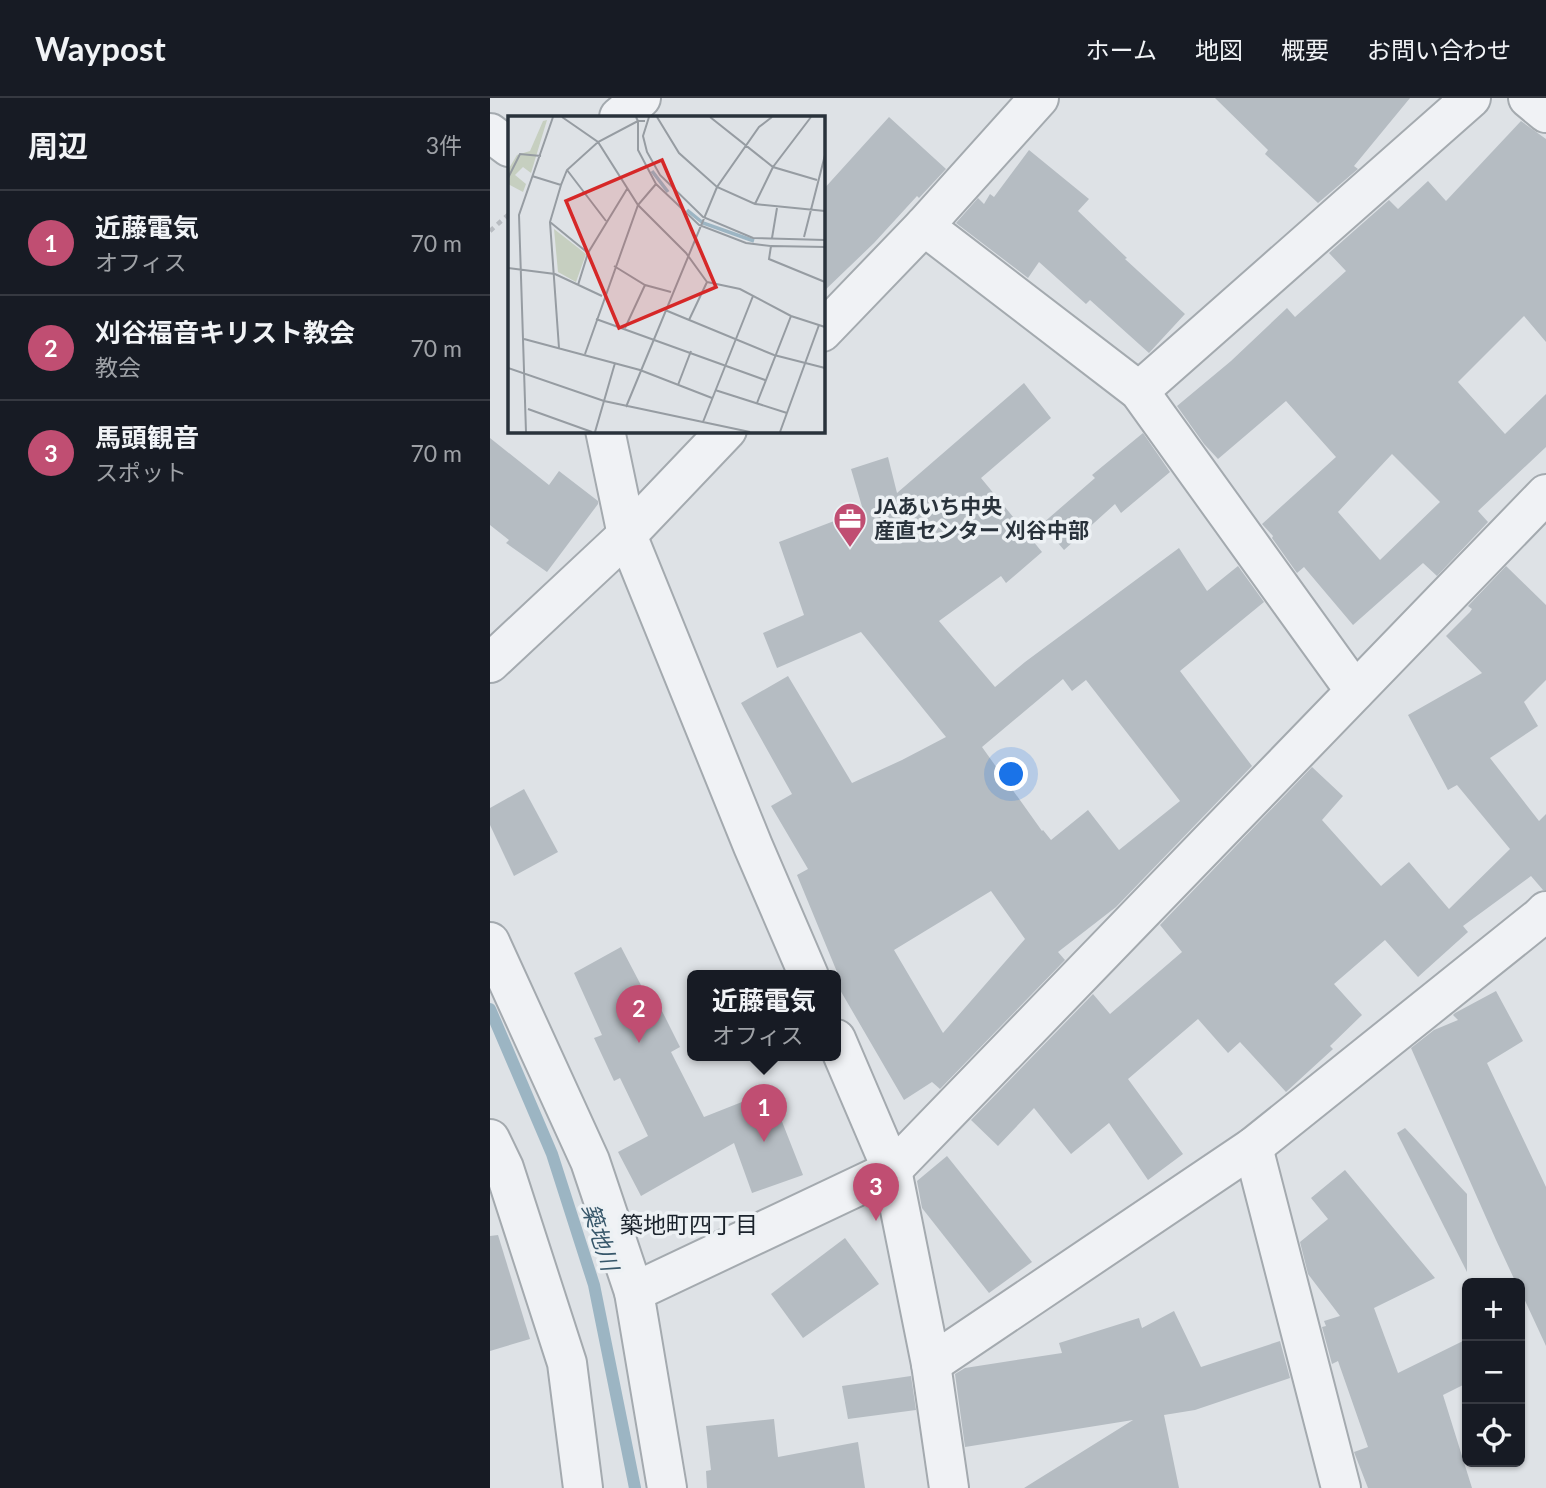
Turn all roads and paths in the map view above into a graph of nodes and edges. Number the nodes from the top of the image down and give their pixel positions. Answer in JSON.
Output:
{"nodes":[{"id":1,"x":641,"y":98,"type":"edge"},
{"id":2,"x":1039,"y":98,"type":"edge"},
{"id":3,"x":1471,"y":98,"type":"edge"},
{"id":4,"x":1528,"y":98,"type":"edge"},
{"id":5,"x":1546,"y":113,"type":"edge"},
{"id":6,"x":620,"y":116,"type":"edge"},
{"id":7,"x":490,"y":133,"type":"edge"},
{"id":8,"x":508,"y":146,"type":"edge"},
{"id":9,"x":508,"y":215,"type":"edge"},
{"id":10,"x":924,"y":226,"type":"junction"},
{"id":11,"x":490,"y":231,"type":"edge"},
{"id":12,"x":824,"y":330,"type":"edge"},
{"id":13,"x":1139,"y":391,"type":"junction"},
{"id":14,"x":605,"y":432,"type":"edge"},
{"id":15,"x":725,"y":432,"type":"edge"},
{"id":16,"x":1546,"y":494,"type":"edge"},
{"id":17,"x":627,"y":534,"type":"junction"},
{"id":18,"x":490,"y":663,"type":"edge"},
{"id":19,"x":1355,"y":691,"type":"junction"},
{"id":20,"x":1544,"y":919,"type":"edge"},
{"id":21,"x":490,"y":942,"type":"edge"},
{"id":22,"x":806,"y":970,"type":"edge"},
{"id":23,"x":841,"y":1051,"type":"edge"},
{"id":24,"x":490,"y":1139,"type":"edge"},
{"id":25,"x":1253,"y":1147,"type":"junction"},
{"id":26,"x":892,"y":1170,"type":"junction"},
{"id":27,"x":634,"y":1292,"type":"junction"},
{"id":28,"x":932,"y":1364,"type":"junction"},
{"id":29,"x":583,"y":1488,"type":"edge"},
{"id":30,"x":667,"y":1488,"type":"edge"},
{"id":31,"x":949,"y":1488,"type":"edge"},
{"id":32,"x":1341,"y":1488,"type":"edge"}],
"edges":[{"from":1,"to":6,"type":"street"},
{"from":2,"to":10,"type":"street"},
{"from":3,"to":13,"type":"street"},
{"from":4,"to":5,"type":"street"},
{"from":7,"to":8,"type":"street"},
{"from":9,"to":11,"type":"path"},
{"from":10,"to":12,"type":"street"},
{"from":10,"to":13,"type":"street"},
{"from":13,"to":19,"type":"street"},
{"from":14,"to":17,"type":"street"},
{"from":15,"to":17,"type":"street"},
{"from":16,"to":19,"type":"street"},
{"from":17,"to":18,"type":"street"},
{"from":17,"to":22,"type":"street"},
{"from":19,"to":26,"type":"street"},
{"from":20,"to":25,"type":"street"},
{"from":21,"to":27,"type":"street"},
{"from":23,"to":26,"type":"street"},
{"from":24,"to":29,"type":"street"},
{"from":25,"to":28,"type":"street"},
{"from":25,"to":32,"type":"street"},
{"from":26,"to":27,"type":"street"},
{"from":26,"to":28,"type":"street"},
{"from":27,"to":30,"type":"street"},
{"from":28,"to":31,"type":"street"}]}
